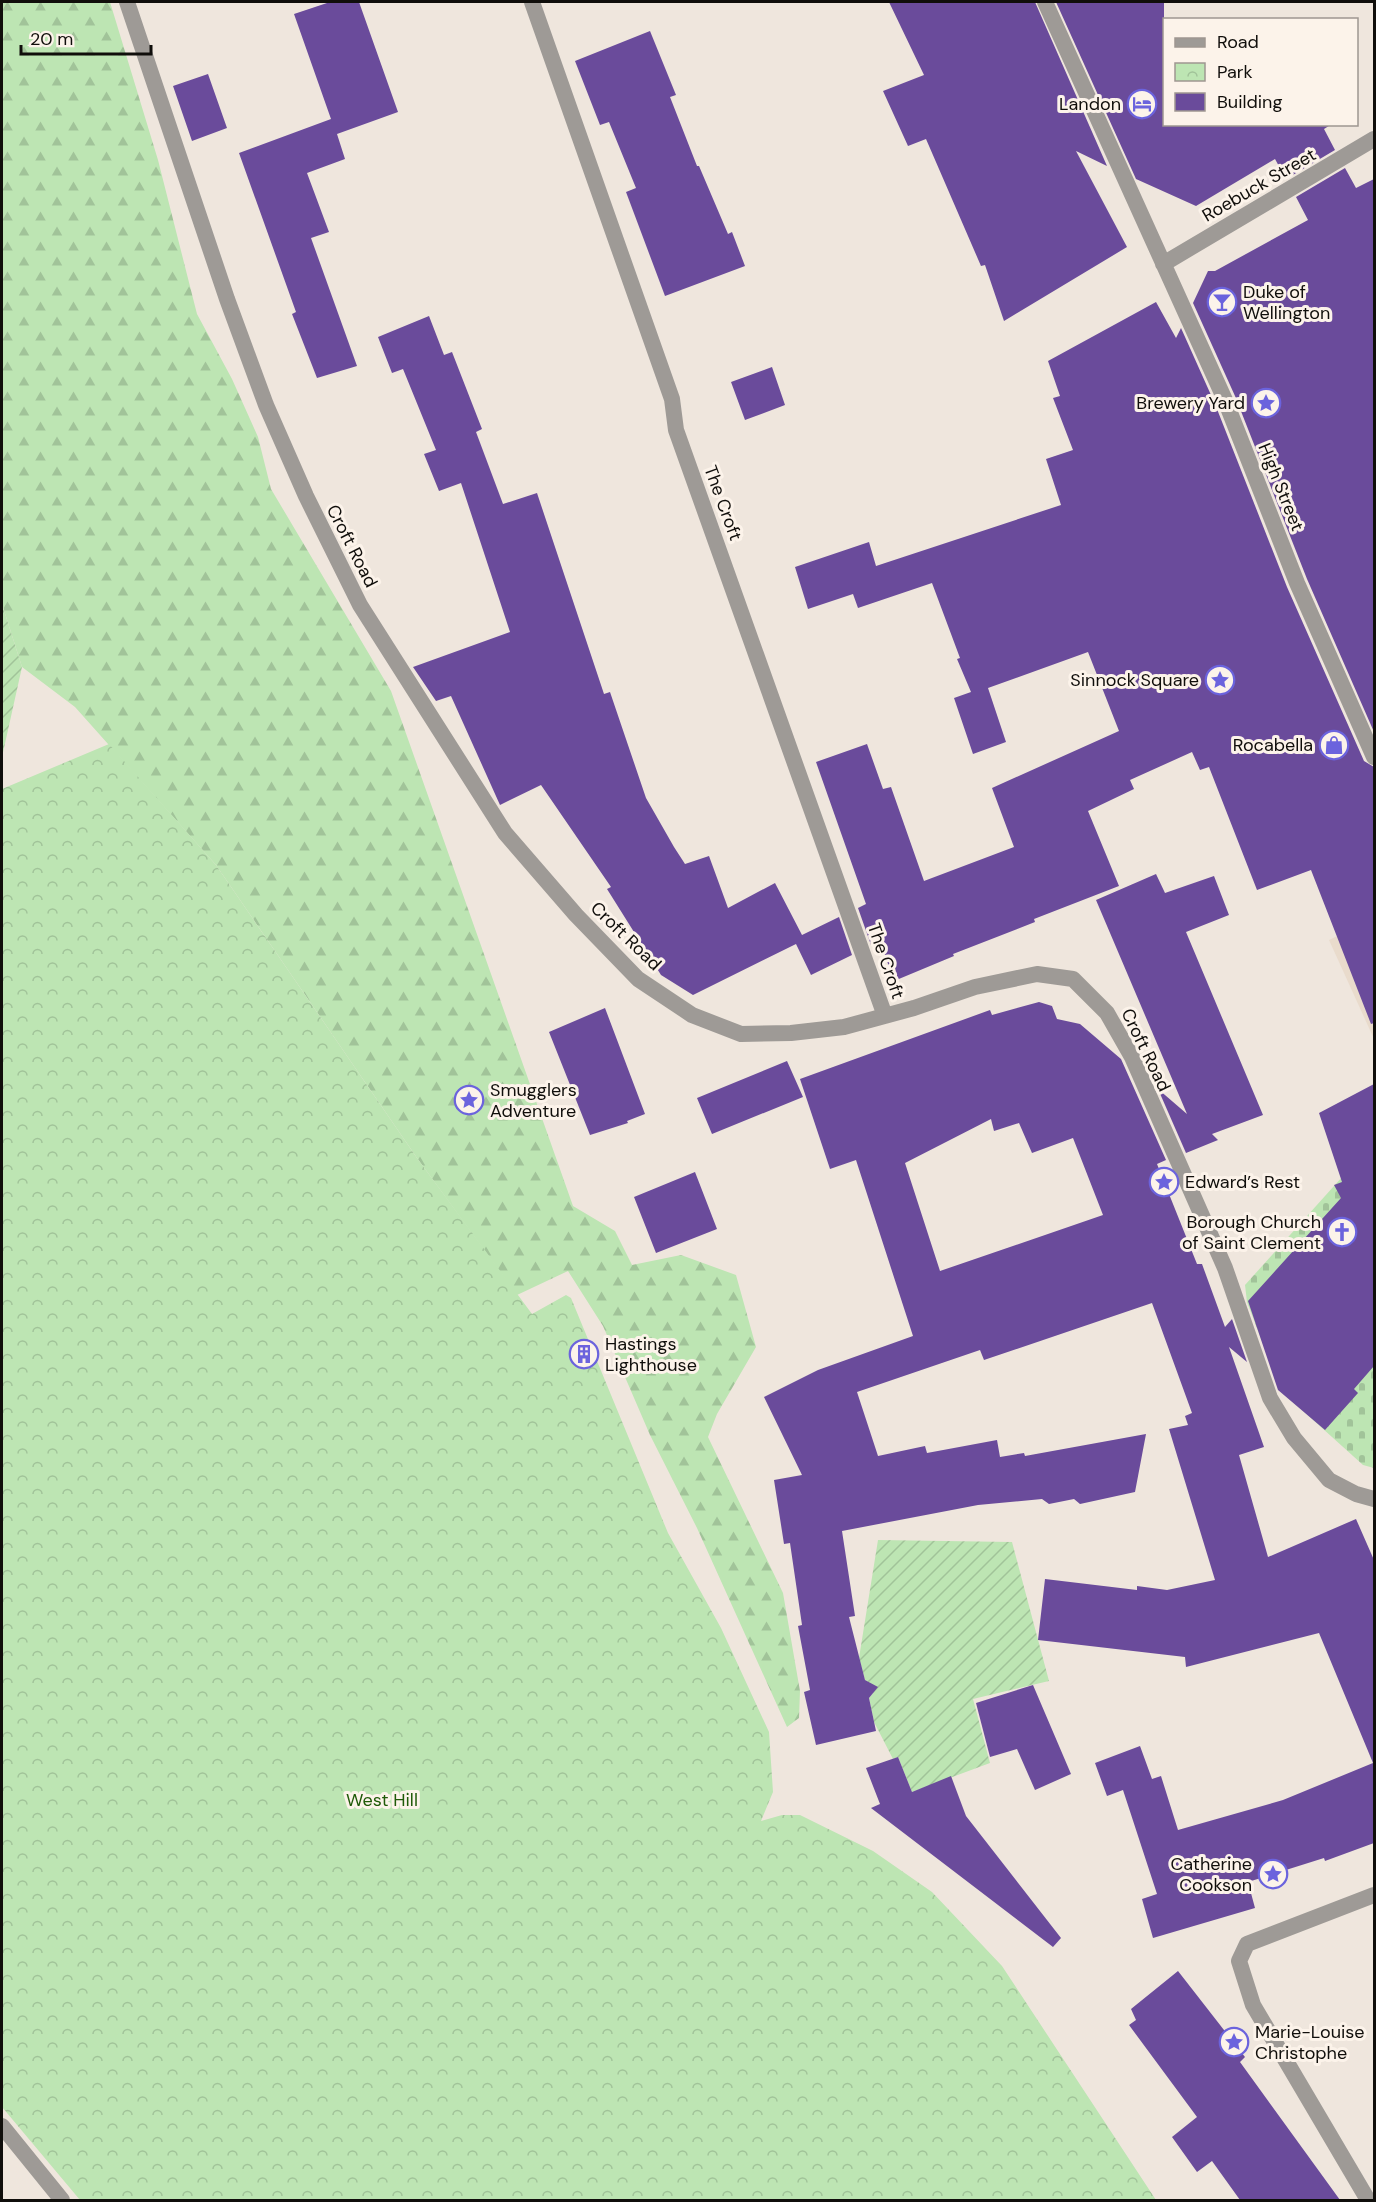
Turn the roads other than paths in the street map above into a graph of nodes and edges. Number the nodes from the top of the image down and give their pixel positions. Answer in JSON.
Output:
{"nodes":[{"id":1,"x":127,"y":2,"type":"edge"},
{"id":2,"x":532,"y":2,"type":"edge"},
{"id":3,"x":1045,"y":2,"type":"edge"},
{"id":4,"x":1374,"y":139,"type":"edge"},
{"id":5,"x":1164,"y":264,"type":"junction"},
{"id":6,"x":1374,"y":757,"type":"edge"},
{"id":7,"x":885,"y":1016,"type":"junction"},
{"id":8,"x":1374,"y":1499,"type":"edge"},
{"id":9,"x":1374,"y":1895,"type":"edge"},
{"id":10,"x":2,"y":2126,"type":"edge"},
{"id":11,"x":62,"y":2200,"type":"edge"},
{"id":12,"x":1368,"y":2200,"type":"edge"}],
"edges":[{"from":1,"to":7,"type":"street","name":"Croft Road"},
{"from":2,"to":7,"type":"street","name":"The Croft"},
{"from":3,"to":5,"type":"street","name":"High Street"},
{"from":4,"to":5,"type":"street","name":"Roebuck Street"},
{"from":5,"to":6,"type":"street","name":"High Street"},
{"from":7,"to":8,"type":"street","name":"Croft Road"},
{"from":9,"to":12,"type":"street"},
{"from":10,"to":11,"type":"street"}]}
